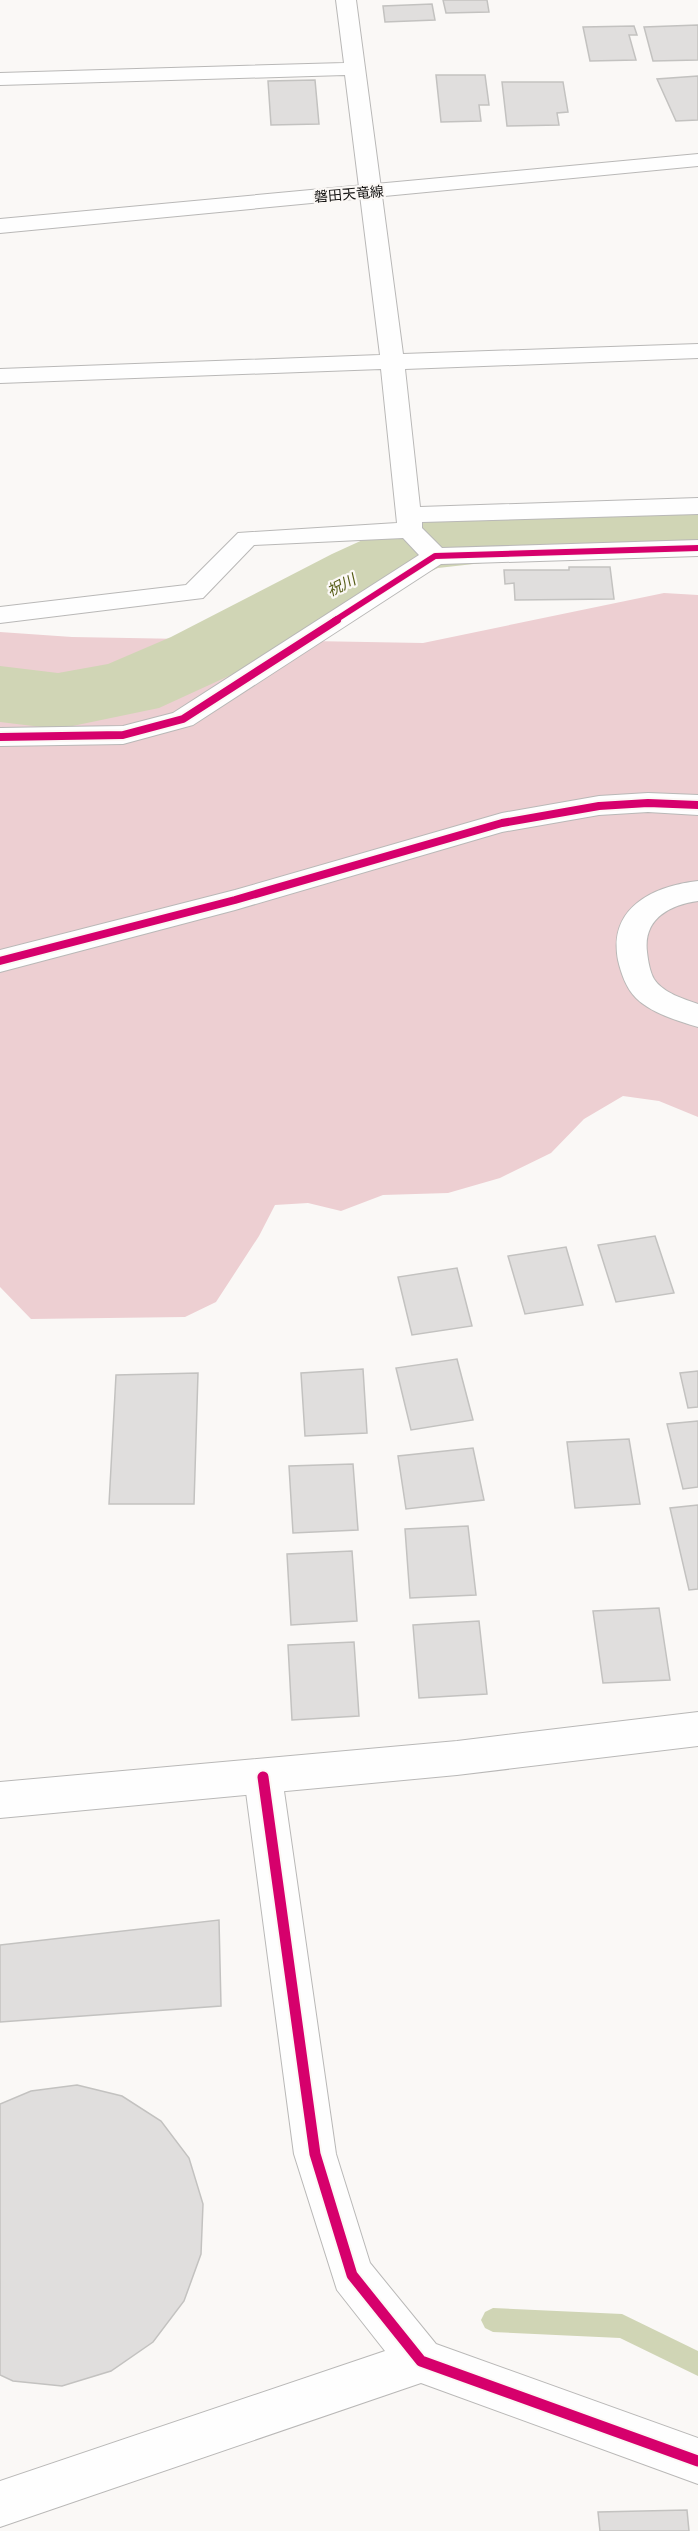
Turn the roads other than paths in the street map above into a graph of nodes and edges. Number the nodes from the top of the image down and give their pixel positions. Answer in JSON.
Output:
{"nodes":[{"id":1,"x":346,"y":0,"type":"edge"},
{"id":2,"x":354,"y":69,"type":"junction"},
{"id":3,"x":0,"y":79,"type":"edge"},
{"id":4,"x":698,"y":160,"type":"edge"},
{"id":5,"x":369,"y":192,"type":"junction"},
{"id":6,"x":0,"y":226,"type":"edge"},
{"id":7,"x":698,"y":351,"type":"edge"},
{"id":8,"x":392,"y":362,"type":"junction"},
{"id":9,"x":0,"y":376,"type":"edge"},
{"id":10,"x":698,"y":506,"type":"edge"},
{"id":11,"x":410,"y":526,"type":"junction"},
{"id":12,"x":698,"y":548,"type":"edge"},
{"id":13,"x":434,"y":555,"type":"junction"},
{"id":14,"x":0,"y":615,"type":"edge"},
{"id":15,"x":0,"y":737,"type":"edge"},
{"id":16,"x":698,"y":805,"type":"edge"},
{"id":17,"x":698,"y":891,"type":"edge"},
{"id":18,"x":0,"y":961,"type":"edge"},
{"id":19,"x":698,"y":1016,"type":"edge"},
{"id":20,"x":698,"y":1729,"type":"edge"},
{"id":21,"x":262,"y":1777,"type":"junction"},
{"id":22,"x":0,"y":1800,"type":"edge"},
{"id":23,"x":421,"y":2361,"type":"junction"},
{"id":24,"x":698,"y":2461,"type":"edge"},
{"id":25,"x":0,"y":2504,"type":"edge"}],
"edges":[{"from":1,"to":2,"type":"street"},
{"from":2,"to":3,"type":"street"},
{"from":2,"to":5,"type":"street"},
{"from":4,"to":5,"type":"street","name":"磐田天竜線"},
{"from":5,"to":6,"type":"street","name":"磐田天竜線"},
{"from":5,"to":8,"type":"street"},
{"from":7,"to":8,"type":"street"},
{"from":8,"to":9,"type":"street"},
{"from":8,"to":11,"type":"street"},
{"from":10,"to":11,"type":"street"},
{"from":11,"to":13,"type":"street"},
{"from":11,"to":14,"type":"street"},
{"from":12,"to":13,"type":"street"},
{"from":13,"to":15,"type":"street"},
{"from":16,"to":18,"type":"street"},
{"from":17,"to":19,"type":"street"},
{"from":20,"to":21,"type":"street"},
{"from":21,"to":22,"type":"street"},
{"from":21,"to":23,"type":"street"},
{"from":23,"to":24,"type":"street"},
{"from":23,"to":25,"type":"street"}]}
